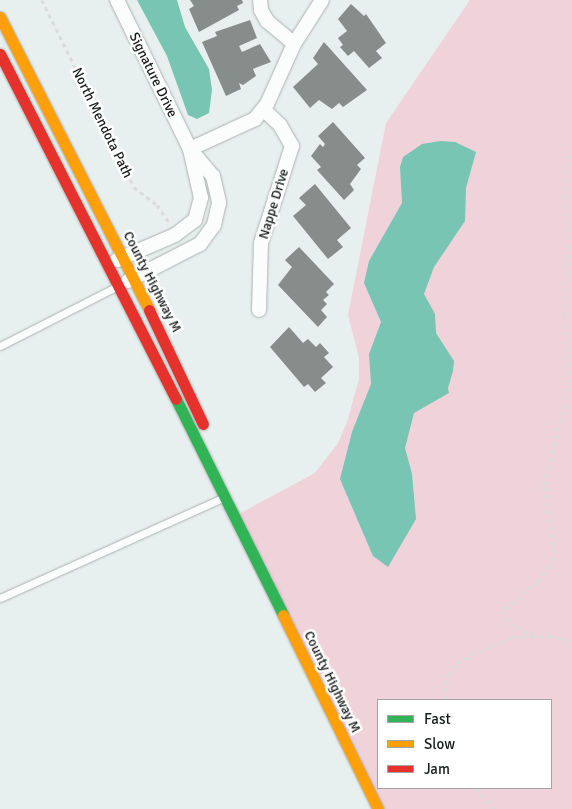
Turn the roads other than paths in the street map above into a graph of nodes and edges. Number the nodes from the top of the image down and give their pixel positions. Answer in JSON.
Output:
{"nodes":[{"id":1,"x":117,"y":0,"type":"edge"},
{"id":2,"x":260,"y":0,"type":"edge"},
{"id":3,"x":322,"y":0,"type":"edge"},
{"id":4,"x":0,"y":17,"type":"edge"},
{"id":5,"x":294,"y":44,"type":"junction"},
{"id":6,"x":0,"y":54,"type":"edge"},
{"id":7,"x":263,"y":110,"type":"junction"},
{"id":8,"x":190,"y":149,"type":"junction"},
{"id":9,"x":188,"y":228,"type":"junction"},
{"id":10,"x":200,"y":244,"type":"junction"},
{"id":11,"x":123,"y":257,"type":"junction"},
{"id":12,"x":108,"y":265,"type":"junction"},
{"id":13,"x":135,"y":279,"type":"junction"},
{"id":14,"x":119,"y":286,"type":"junction"},
{"id":15,"x":259,"y":310,"type":"dead end"},
{"id":16,"x":0,"y":346,"type":"edge"},
{"id":17,"x":226,"y":497,"type":"junction"},
{"id":18,"x":260,"y":568,"type":"junction"},
{"id":19,"x":0,"y":598,"type":"edge"},
{"id":20,"x":378,"y":809,"type":"edge"}],
"edges":[{"from":1,"to":8,"type":"street","name":"Signature Drive"},
{"from":2,"to":5,"type":"street"},
{"from":3,"to":5,"type":"street"},
{"from":4,"to":11,"type":"main road","name":"County Highway M"},
{"from":5,"to":7,"type":"street"},
{"from":6,"to":12,"type":"main road","name":"County Highway M"},
{"from":7,"to":8,"type":"street"},
{"from":7,"to":15,"type":"street","name":"Nappe Drive"},
{"from":8,"to":9,"type":"street","name":"Signature Drive"},
{"from":8,"to":10,"type":"street","name":"Signature Drive"},
{"from":9,"to":10,"type":"street"},
{"from":9,"to":11,"type":"street"},
{"from":10,"to":13,"type":"street","name":"Signature Drive"},
{"from":11,"to":12,"type":"street"},
{"from":11,"to":13,"type":"main road","name":"County Highway M"},
{"from":12,"to":14,"type":"main road","name":"County Highway M"},
{"from":13,"to":14,"type":"street","name":"Signature Drive"},
{"from":13,"to":18,"type":"main road","name":"County Highway M"},
{"from":14,"to":16,"type":"lane"},
{"from":14,"to":17,"type":"main road","name":"County Highway M"},
{"from":17,"to":18,"type":"main road","name":"County Highway M"},
{"from":17,"to":19,"type":"lane"},
{"from":18,"to":20,"type":"main road","name":"County Highway M"}]}
